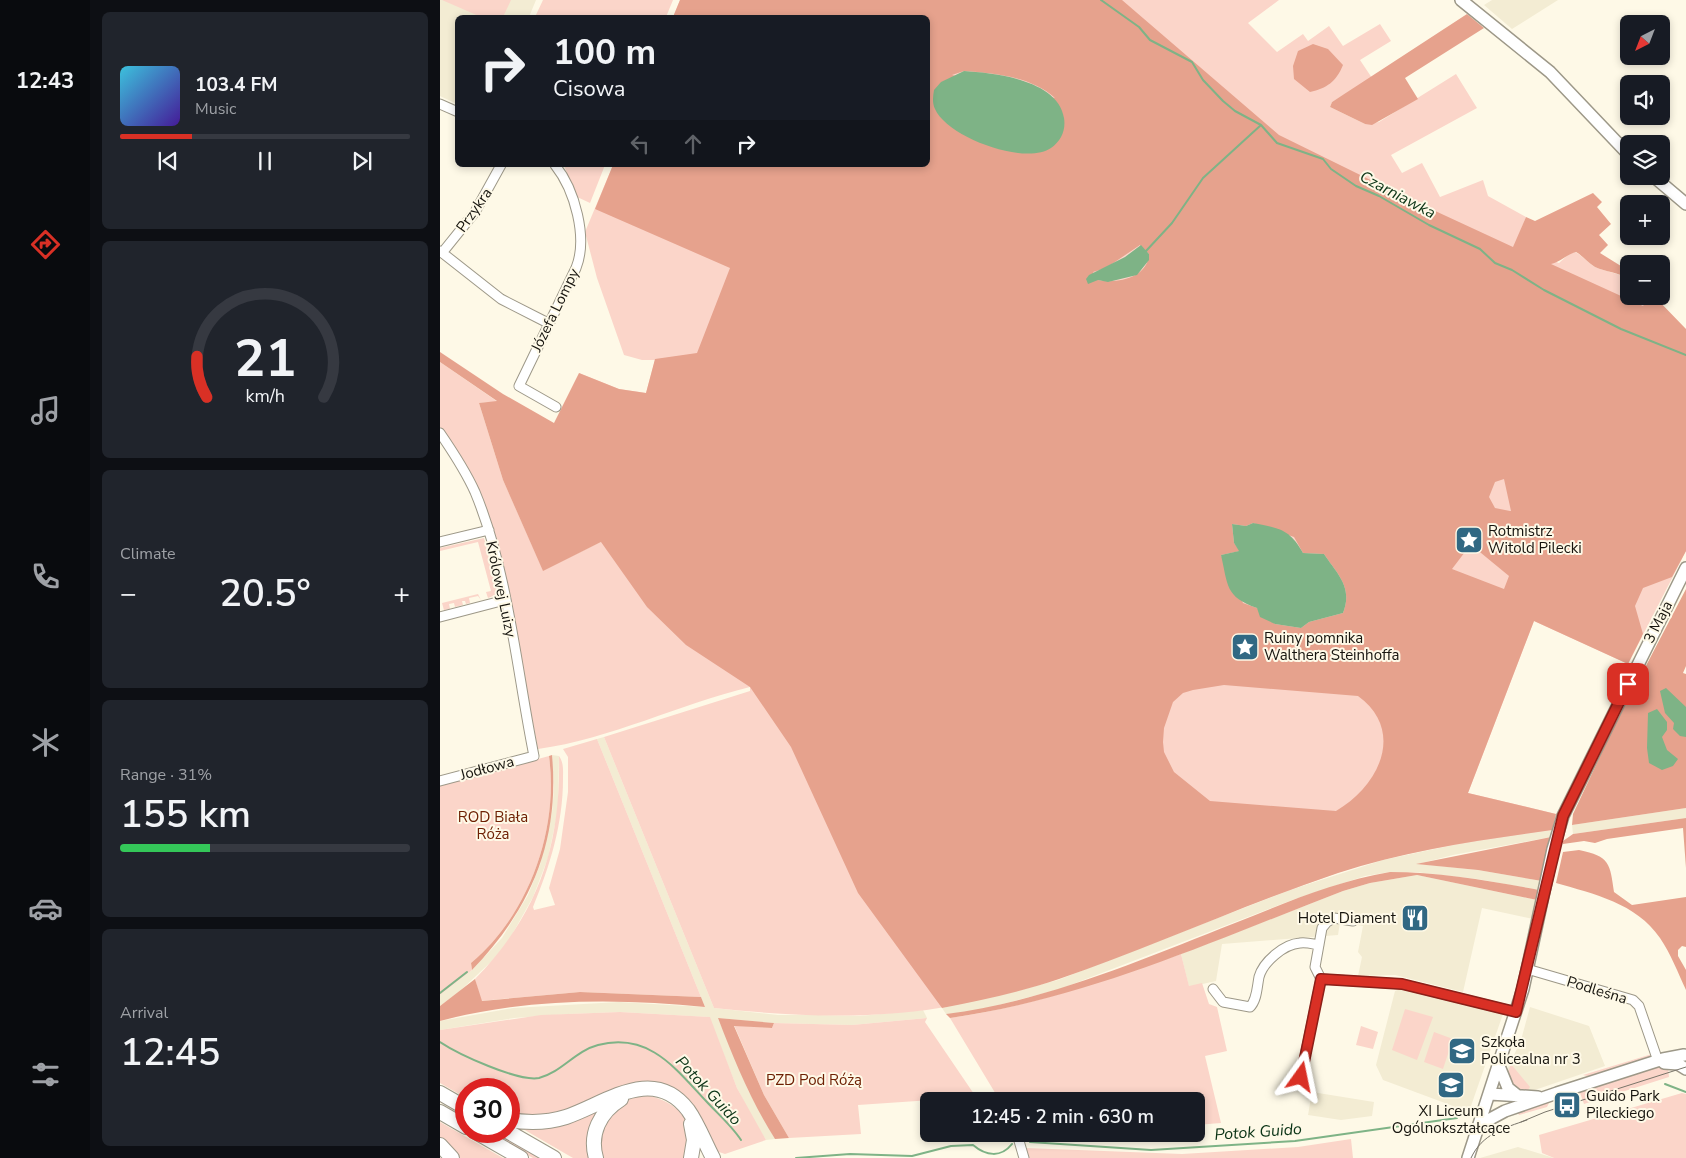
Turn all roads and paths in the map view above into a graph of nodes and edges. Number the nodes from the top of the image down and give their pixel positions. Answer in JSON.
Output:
{"nodes":[{"id":1,"x":1461,"y":0,"type":"edge"},
{"id":2,"x":440,"y":104,"type":"edge"},
{"id":3,"x":455,"y":111,"type":"edge"},
{"id":4,"x":1620,"y":146,"type":"edge"},
{"id":5,"x":500,"y":167,"type":"edge"},
{"id":6,"x":557,"y":167,"type":"edge"},
{"id":7,"x":1664,"y":185,"type":"edge"},
{"id":8,"x":1686,"y":204,"type":"edge"},
{"id":9,"x":441,"y":252,"type":"edge"},
{"id":10,"x":548,"y":324,"type":"junction"},
{"id":11,"x":556,"y":407,"type":"dead end"},
{"id":12,"x":440,"y":433,"type":"edge"},
{"id":13,"x":489,"y":530,"type":"junction"},
{"id":14,"x":440,"y":542,"type":"edge"},
{"id":15,"x":1686,"y":568,"type":"edge"},
{"id":16,"x":504,"y":600,"type":"junction"},
{"id":17,"x":440,"y":617,"type":"edge"},
{"id":18,"x":534,"y":756,"type":"joint"},
{"id":19,"x":440,"y":780,"type":"edge"},
{"id":20,"x":1354,"y":920,"type":"dead end"},
{"id":21,"x":1319,"y":945,"type":"junction"},
{"id":22,"x":1527,"y":969,"type":"junction"},
{"id":23,"x":1321,"y":979,"type":"junction"},
{"id":24,"x":1213,"y":989,"type":"dead end"},
{"id":25,"x":1516,"y":1012,"type":"junction"},
{"id":26,"x":1685,"y":1054,"type":"edge"},
{"id":27,"x":1658,"y":1061,"type":"junction"},
{"id":28,"x":1498,"y":1066,"type":"junction"},
{"id":29,"x":1685,"y":1068,"type":"edge"},
{"id":30,"x":1299,"y":1085,"type":"dead end"},
{"id":31,"x":440,"y":1093,"type":"edge"},
{"id":32,"x":1490,"y":1094,"type":"junction"},
{"id":33,"x":455,"y":1101,"type":"edge"},
{"id":34,"x":1518,"y":1102,"type":"junction"},
{"id":35,"x":440,"y":1112,"type":"edge"},
{"id":36,"x":455,"y":1121,"type":"edge"},
{"id":37,"x":520,"y":1121,"type":"edge"},
{"id":38,"x":1479,"y":1125,"type":"junction"},
{"id":39,"x":520,"y":1138,"type":"edge"},
{"id":40,"x":1019,"y":1142,"type":"edge"},
{"id":41,"x":495,"y":1143,"type":"edge"},
{"id":42,"x":440,"y":1145,"type":"edge"},
{"id":43,"x":452,"y":1158,"type":"edge"},
{"id":44,"x":521,"y":1158,"type":"edge"},
{"id":45,"x":554,"y":1158,"type":"edge"},
{"id":46,"x":596,"y":1158,"type":"edge"},
{"id":47,"x":691,"y":1158,"type":"edge"},
{"id":48,"x":713,"y":1158,"type":"edge"},
{"id":49,"x":1024,"y":1158,"type":"edge"},
{"id":50,"x":1468,"y":1158,"type":"edge"}],
"edges":[{"from":1,"to":4,"type":"main road"},
{"from":2,"to":3,"type":"street"},
{"from":5,"to":9,"type":"street","name":"Przykra"},
{"from":6,"to":10,"type":"street","name":"Józefa Lompy"},
{"from":7,"to":8,"type":"main road"},
{"from":9,"to":10,"type":"street"},
{"from":10,"to":11,"type":"street","name":"Józefa Lompy"},
{"from":12,"to":13,"type":"street","name":"Królowej Luizy"},
{"from":13,"to":14,"type":"street"},
{"from":13,"to":16,"type":"street","name":"Królowej Luizy"},
{"from":15,"to":22,"type":"main road","name":"3 Maja"},
{"from":16,"to":17,"type":"street"},
{"from":16,"to":18,"type":"street","name":"Królowej Luizy"},
{"from":18,"to":19,"type":"street","name":"Jodłowa"},
{"from":20,"to":21,"type":"street"},
{"from":21,"to":23,"type":"street"},
{"from":21,"to":24,"type":"street"},
{"from":22,"to":25,"type":"main road","name":"3 Maja"},
{"from":22,"to":27,"type":"street","name":"Podleśna"},
{"from":23,"to":25,"type":"street"},
{"from":23,"to":30,"type":"street"},
{"from":25,"to":28,"type":"main road","name":"3 Maja"},
{"from":26,"to":27,"type":"main road"},
{"from":26,"to":29,"type":"main road"},
{"from":27,"to":29,"type":"main road"},
{"from":27,"to":34,"type":"main road"},
{"from":28,"to":32,"type":"main road","name":"3 Maja"},
{"from":28,"to":34,"type":"main road"},
{"from":31,"to":33,"type":"main road"},
{"from":32,"to":34,"type":"main road"},
{"from":32,"to":38,"type":"main road","name":"3 Maja"},
{"from":34,"to":38,"type":"main road"},
{"from":35,"to":36,"type":"main road"},
{"from":37,"to":48,"type":"main road"},
{"from":38,"to":50,"type":"main road","name":"3 Maja"},
{"from":39,"to":45,"type":"main road"},
{"from":40,"to":49,"type":"street"},
{"from":41,"to":44,"type":"main road"},
{"from":42,"to":43,"type":"main road"},
{"from":46,"to":47,"type":"main road"}]}
